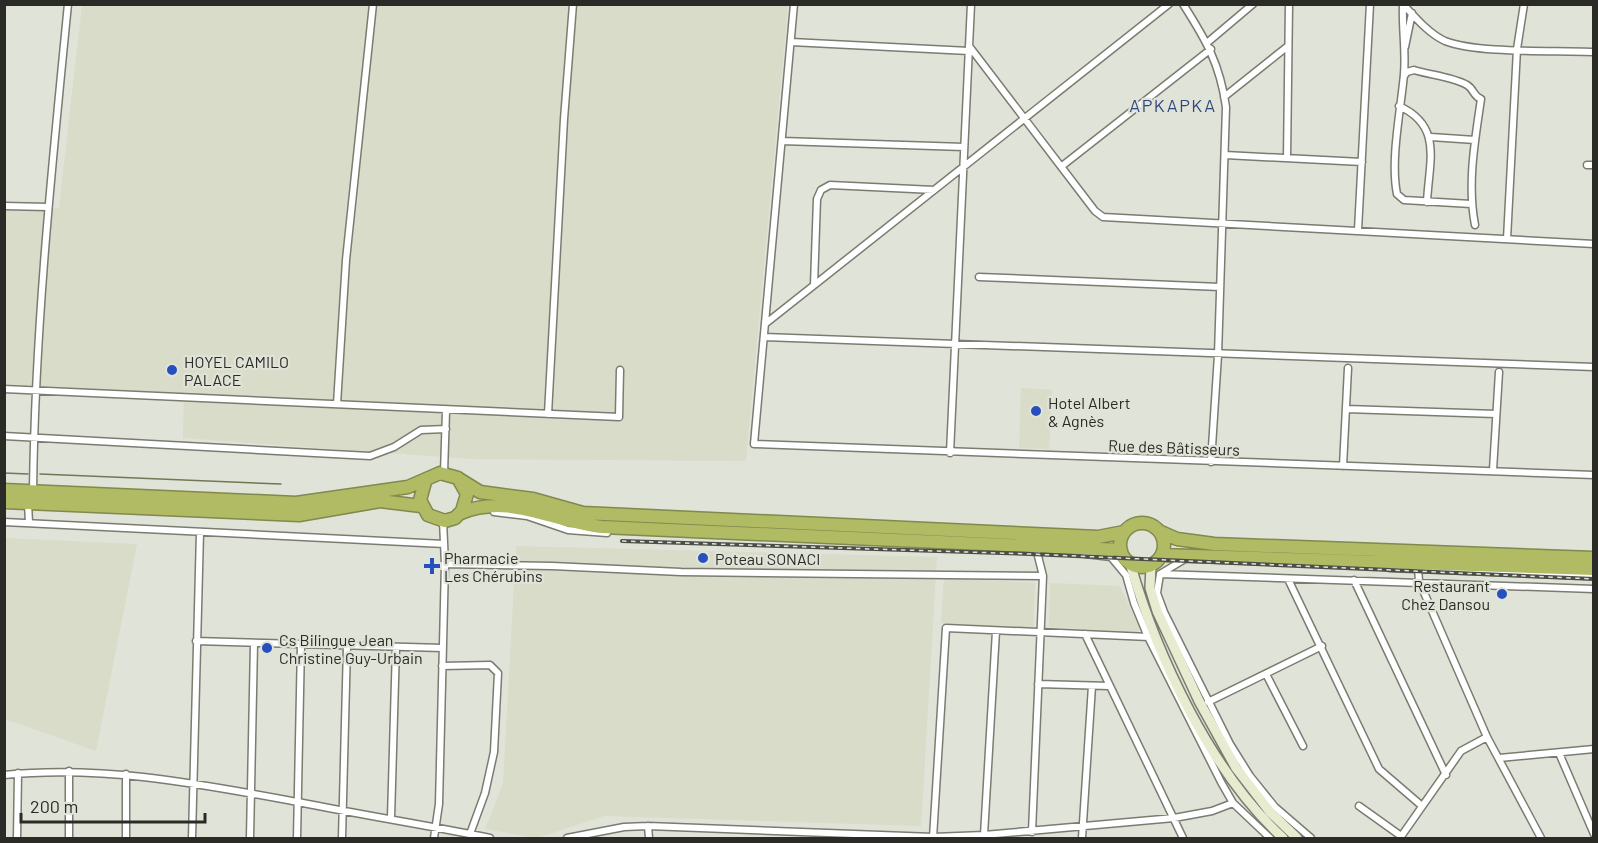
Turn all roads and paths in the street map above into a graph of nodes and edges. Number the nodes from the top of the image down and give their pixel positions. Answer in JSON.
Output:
{"nodes":[{"id":1,"x":68,"y":4,"type":"edge"},
{"id":2,"x":374,"y":4,"type":"edge"},
{"id":3,"x":573,"y":4,"type":"edge"},
{"id":4,"x":794,"y":4,"type":"edge"},
{"id":5,"x":971,"y":4,"type":"edge"},
{"id":6,"x":1169,"y":4,"type":"edge"},
{"id":7,"x":1183,"y":4,"type":"edge"},
{"id":8,"x":1253,"y":4,"type":"edge"},
{"id":9,"x":1289,"y":4,"type":"edge"},
{"id":10,"x":1370,"y":4,"type":"edge"},
{"id":11,"x":1524,"y":4,"type":"edge"},
{"id":12,"x":1403,"y":5,"type":"edge"},
{"id":13,"x":1412,"y":13,"type":"junction"},
{"id":14,"x":791,"y":42,"type":"junction"},
{"id":15,"x":1209,"y":46,"type":"junction"},
{"id":16,"x":1288,"y":46,"type":"junction"},
{"id":17,"x":1405,"y":47,"type":"junction"},
{"id":18,"x":969,"y":48,"type":"junction"},
{"id":19,"x":1516,"y":49,"type":"junction"},
{"id":20,"x":1593,"y":52,"type":"edge"},
{"id":21,"x":1404,"y":76,"type":"junction"},
{"id":22,"x":1224,"y":97,"type":"junction"},
{"id":23,"x":1399,"y":106,"type":"junction"},
{"id":24,"x":1025,"y":118,"type":"junction"},
{"id":25,"x":1431,"y":137,"type":"junction"},
{"id":26,"x":782,"y":141,"type":"junction"},
{"id":27,"x":1475,"y":141,"type":"junction"},
{"id":28,"x":964,"y":147,"type":"junction"},
{"id":29,"x":1224,"y":155,"type":"junction"},
{"id":30,"x":1287,"y":158,"type":"junction"},
{"id":31,"x":1362,"y":162,"type":"junction"},
{"id":32,"x":1062,"y":166,"type":"junction"},
{"id":33,"x":963,"y":169,"type":"junction"},
{"id":34,"x":934,"y":190,"type":"junction"},
{"id":35,"x":1427,"y":202,"type":"junction"},
{"id":36,"x":1471,"y":204,"type":"junction"},
{"id":37,"x":4,"y":206,"type":"edge"},
{"id":38,"x":48,"y":207,"type":"junction"},
{"id":39,"x":1222,"y":223,"type":"junction"},
{"id":40,"x":1475,"y":225,"type":"dead end"},
{"id":41,"x":1358,"y":230,"type":"junction"},
{"id":42,"x":1507,"y":239,"type":"junction"},
{"id":43,"x":1593,"y":244,"type":"edge"},
{"id":44,"x":979,"y":277,"type":"dead end"},
{"id":45,"x":814,"y":285,"type":"junction"},
{"id":46,"x":1220,"y":287,"type":"junction"},
{"id":47,"x":765,"y":324,"type":"junction"},
{"id":48,"x":764,"y":337,"type":"junction"},
{"id":49,"x":955,"y":344,"type":"junction"},
{"id":50,"x":1218,"y":356,"type":"junction"},
{"id":51,"x":1593,"y":367,"type":"edge"},
{"id":52,"x":1348,"y":368,"type":"dead end"},
{"id":53,"x":620,"y":370,"type":"dead end"},
{"id":54,"x":1499,"y":372,"type":"dead end"},
{"id":55,"x":4,"y":389,"type":"edge"},
{"id":56,"x":35,"y":390,"type":"junction"},
{"id":57,"x":338,"y":404,"type":"junction"},
{"id":58,"x":1346,"y":409,"type":"junction"},
{"id":59,"x":446,"y":411,"type":"junction"},
{"id":60,"x":548,"y":414,"type":"junction"},
{"id":61,"x":1496,"y":414,"type":"junction"},
{"id":62,"x":446,"y":429,"type":"junction"},
{"id":63,"x":4,"y":436,"type":"edge"},
{"id":64,"x":34,"y":437,"type":"junction"},
{"id":65,"x":950,"y":453,"type":"junction"},
{"id":66,"x":1212,"y":462,"type":"junction"},
{"id":67,"x":1343,"y":466,"type":"junction"},
{"id":68,"x":1493,"y":470,"type":"junction"},
{"id":69,"x":444,"y":473,"type":"junction"},
{"id":70,"x":1593,"y":475,"type":"edge"},
{"id":71,"x":459,"y":479,"type":"junction"},
{"id":72,"x":425,"y":482,"type":"junction"},
{"id":73,"x":4,"y":490,"type":"edge"},
{"id":74,"x":31,"y":497,"type":"junction"},
{"id":75,"x":4,"y":502,"type":"edge"},
{"id":76,"x":421,"y":506,"type":"junction"},
{"id":77,"x":466,"y":511,"type":"junction"},
{"id":78,"x":443,"y":520,"type":"junction"},
{"id":79,"x":4,"y":522,"type":"edge"},
{"id":80,"x":29,"y":523,"type":"junction"},
{"id":81,"x":200,"y":532,"type":"junction"},
{"id":82,"x":1124,"y":532,"type":"junction"},
{"id":83,"x":1161,"y":532,"type":"junction"},
{"id":84,"x":444,"y":544,"type":"junction"},
{"id":85,"x":1121,"y":550,"type":"junction"},
{"id":86,"x":1037,"y":552,"type":"junction"},
{"id":87,"x":1162,"y":555,"type":"junction"},
{"id":88,"x":1593,"y":558,"type":"edge"},
{"id":89,"x":1130,"y":563,"type":"junction"},
{"id":90,"x":446,"y":564,"type":"junction"},
{"id":91,"x":1152,"y":565,"type":"junction"},
{"id":92,"x":1418,"y":566,"type":"junction"},
{"id":93,"x":1593,"y":569,"type":"edge"},
{"id":94,"x":1160,"y":574,"type":"junction"},
{"id":95,"x":1043,"y":576,"type":"junction"},
{"id":96,"x":1593,"y":576,"type":"edge"},
{"id":97,"x":1288,"y":579,"type":"junction"},
{"id":98,"x":1354,"y":580,"type":"junction"},
{"id":99,"x":1419,"y":581,"type":"junction"},
{"id":100,"x":1593,"y":590,"type":"edge"},
{"id":101,"x":996,"y":631,"type":"junction"},
{"id":102,"x":1041,"y":632,"type":"junction"},
{"id":103,"x":1084,"y":634,"type":"junction"},
{"id":104,"x":1152,"y":637,"type":"junction"},
{"id":105,"x":196,"y":642,"type":"junction"},
{"id":106,"x":254,"y":643,"type":"junction"},
{"id":107,"x":301,"y":644,"type":"junction"},
{"id":108,"x":347,"y":646,"type":"junction"},
{"id":109,"x":1322,"y":646,"type":"junction"},
{"id":110,"x":396,"y":647,"type":"junction"},
{"id":111,"x":443,"y":648,"type":"junction"},
{"id":112,"x":442,"y":666,"type":"junction"},
{"id":113,"x":1266,"y":674,"type":"junction"},
{"id":114,"x":1038,"y":684,"type":"junction"},
{"id":115,"x":1092,"y":686,"type":"junction"},
{"id":116,"x":1109,"y":686,"type":"junction"},
{"id":117,"x":1208,"y":702,"type":"junction"},
{"id":118,"x":1487,"y":737,"type":"junction"},
{"id":119,"x":1303,"y":746,"type":"dead end"},
{"id":120,"x":1593,"y":749,"type":"edge"},
{"id":121,"x":1558,"y":753,"type":"junction"},
{"id":122,"x":1499,"y":758,"type":"junction"},
{"id":123,"x":69,"y":771,"type":"junction"},
{"id":124,"x":18,"y":773,"type":"junction"},
{"id":125,"x":126,"y":774,"type":"junction"},
{"id":126,"x":4,"y":775,"type":"edge"},
{"id":127,"x":1446,"y":775,"type":"junction"},
{"id":128,"x":193,"y":785,"type":"junction"},
{"id":129,"x":252,"y":793,"type":"junction"},
{"id":130,"x":298,"y":803,"type":"junction"},
{"id":131,"x":1233,"y":803,"type":"junction"},
{"id":132,"x":1359,"y":806,"type":"dead end"},
{"id":133,"x":1422,"y":806,"type":"junction"},
{"id":134,"x":344,"y":810,"type":"junction"},
{"id":135,"x":391,"y":818,"type":"junction"},
{"id":136,"x":1174,"y":818,"type":"junction"},
{"id":137,"x":648,"y":826,"type":"junction"},
{"id":138,"x":1082,"y":826,"type":"junction"},
{"id":139,"x":436,"y":827,"type":"junction"},
{"id":140,"x":738,"y":830,"type":"junction"},
{"id":141,"x":1032,"y":832,"type":"junction"},
{"id":142,"x":470,"y":834,"type":"junction"},
{"id":143,"x":1593,"y":834,"type":"edge"},
{"id":144,"x":984,"y":835,"type":"junction"},
{"id":145,"x":588,"y":836,"type":"edge"},
{"id":146,"x":838,"y":836,"type":"edge"},
{"id":147,"x":885,"y":837,"type":"edge"},
{"id":148,"x":1401,"y":837,"type":"edge"},
{"id":149,"x":17,"y":838,"type":"edge"},
{"id":150,"x":69,"y":838,"type":"edge"},
{"id":151,"x":126,"y":838,"type":"edge"},
{"id":152,"x":192,"y":838,"type":"edge"},
{"id":153,"x":250,"y":838,"type":"edge"},
{"id":154,"x":297,"y":838,"type":"edge"},
{"id":155,"x":342,"y":838,"type":"edge"},
{"id":156,"x":434,"y":838,"type":"edge"},
{"id":157,"x":490,"y":838,"type":"edge"},
{"id":158,"x":567,"y":838,"type":"edge"},
{"id":159,"x":649,"y":838,"type":"edge"},
{"id":160,"x":735,"y":838,"type":"edge"},
{"id":161,"x":933,"y":838,"type":"edge"},
{"id":162,"x":1082,"y":838,"type":"edge"},
{"id":163,"x":1183,"y":838,"type":"edge"},
{"id":164,"x":1270,"y":838,"type":"edge"},
{"id":165,"x":1283,"y":838,"type":"edge"},
{"id":166,"x":1297,"y":838,"type":"edge"},
{"id":167,"x":1311,"y":838,"type":"edge"},
{"id":168,"x":1541,"y":838,"type":"edge"}],
"edges":[{"from":1,"to":38,"type":"street"},
{"from":2,"to":57,"type":"street"},
{"from":3,"to":60,"type":"street"},
{"from":4,"to":14,"type":"street"},
{"from":5,"to":18,"type":"street"},
{"from":6,"to":24,"type":"street"},
{"from":7,"to":15,"type":"street"},
{"from":8,"to":15,"type":"street"},
{"from":9,"to":16,"type":"street"},
{"from":10,"to":31,"type":"street"},
{"from":11,"to":19,"type":"street"},
{"from":12,"to":13,"type":"street"},
{"from":12,"to":17,"type":"street"},
{"from":13,"to":17,"type":"street"},
{"from":13,"to":19,"type":"street"},
{"from":14,"to":18,"type":"street"},
{"from":14,"to":26,"type":"street"},
{"from":15,"to":22,"type":"street"},
{"from":15,"to":32,"type":"street"},
{"from":16,"to":22,"type":"street"},
{"from":16,"to":30,"type":"street"},
{"from":17,"to":21,"type":"street"},
{"from":18,"to":24,"type":"street"},
{"from":18,"to":28,"type":"street"},
{"from":19,"to":20,"type":"street"},
{"from":19,"to":42,"type":"street"},
{"from":21,"to":23,"type":"street"},
{"from":21,"to":27,"type":"street"},
{"from":22,"to":29,"type":"street"},
{"from":23,"to":25,"type":"street"},
{"from":23,"to":35,"type":"street"},
{"from":24,"to":32,"type":"street"},
{"from":24,"to":33,"type":"street"},
{"from":25,"to":27,"type":"street"},
{"from":25,"to":35,"type":"street"},
{"from":26,"to":28,"type":"street"},
{"from":26,"to":47,"type":"street"},
{"from":27,"to":36,"type":"street"},
{"from":28,"to":33,"type":"street"},
{"from":29,"to":30,"type":"street"},
{"from":29,"to":39,"type":"street"},
{"from":30,"to":31,"type":"street"},
{"from":31,"to":41,"type":"street"},
{"from":32,"to":39,"type":"street"},
{"from":33,"to":34,"type":"street"},
{"from":33,"to":49,"type":"street"},
{"from":34,"to":45,"type":"street"},
{"from":34,"to":45,"type":"street"},
{"from":35,"to":36,"type":"street"},
{"from":36,"to":40,"type":"street"},
{"from":37,"to":38,"type":"street"},
{"from":38,"to":56,"type":"street"},
{"from":39,"to":41,"type":"street"},
{"from":39,"to":46,"type":"street"},
{"from":41,"to":42,"type":"street"},
{"from":42,"to":43,"type":"street"},
{"from":44,"to":46,"type":"street"},
{"from":45,"to":47,"type":"street"},
{"from":46,"to":50,"type":"street"},
{"from":47,"to":48,"type":"street"},
{"from":48,"to":49,"type":"street"},
{"from":48,"to":65,"type":"street","name":"Rue des Bâtisseurs"},
{"from":49,"to":50,"type":"street"},
{"from":49,"to":65,"type":"street"},
{"from":50,"to":51,"type":"street"},
{"from":50,"to":66,"type":"street"},
{"from":52,"to":58,"type":"street"},
{"from":53,"to":60,"type":"street"},
{"from":54,"to":61,"type":"street"},
{"from":55,"to":56,"type":"street"},
{"from":56,"to":57,"type":"street"},
{"from":56,"to":64,"type":"street"},
{"from":57,"to":59,"type":"street"},
{"from":58,"to":61,"type":"street"},
{"from":58,"to":67,"type":"street"},
{"from":59,"to":60,"type":"street"},
{"from":59,"to":62,"type":"street"},
{"from":61,"to":68,"type":"street"},
{"from":62,"to":64,"type":"street"},
{"from":62,"to":69,"type":"street"},
{"from":63,"to":64,"type":"street"},
{"from":64,"to":74,"type":"street"},
{"from":65,"to":66,"type":"street","name":"Rue des Bâtisseurs"},
{"from":66,"to":67,"type":"street","name":"Rue des Bâtisseurs"},
{"from":67,"to":68,"type":"street","name":"Rue des Bâtisseurs"},
{"from":68,"to":70,"type":"street","name":"Rue des Bâtisseurs"},
{"from":69,"to":71,"type":"highway"},
{"from":69,"to":72,"type":"highway"},
{"from":71,"to":77,"type":"highway"},
{"from":71,"to":82,"type":"highway"},
{"from":72,"to":74,"type":"highway"},
{"from":72,"to":76,"type":"highway"},
{"from":73,"to":74,"type":"highway"},
{"from":74,"to":75,"type":"highway"},
{"from":74,"to":76,"type":"highway"},
{"from":74,"to":80,"type":"street"},
{"from":76,"to":78,"type":"highway"},
{"from":77,"to":78,"type":"highway"},
{"from":77,"to":85,"type":"highway"},
{"from":77,"to":86,"type":"street"},
{"from":78,"to":84,"type":"street"},
{"from":79,"to":80,"type":"street"},
{"from":80,"to":81,"type":"street"},
{"from":81,"to":84,"type":"street"},
{"from":81,"to":105,"type":"street"},
{"from":82,"to":83,"type":"highway"},
{"from":82,"to":85,"type":"highway"},
{"from":83,"to":87,"type":"highway"},
{"from":83,"to":88,"type":"highway"},
{"from":84,"to":90,"type":"street"},
{"from":85,"to":89,"type":"highway"},
{"from":86,"to":95,"type":"street"},
{"from":86,"to":104,"type":"street"},
{"from":87,"to":91,"type":"highway"},
{"from":87,"to":92,"type":"highway"},
{"from":89,"to":91,"type":"highway"},
{"from":89,"to":104,"type":"street"},
{"from":90,"to":95,"type":"street"},
{"from":90,"to":111,"type":"street"},
{"from":91,"to":166,"type":"street"},
{"from":92,"to":93,"type":"highway"},
{"from":92,"to":94,"type":"street"},
{"from":92,"to":96,"type":"street"},
{"from":92,"to":99,"type":"street"},
{"from":94,"to":97,"type":"street"},
{"from":94,"to":117,"type":"street"},
{"from":95,"to":102,"type":"street"},
{"from":97,"to":98,"type":"street"},
{"from":97,"to":109,"type":"street"},
{"from":98,"to":99,"type":"street"},
{"from":98,"to":127,"type":"street"},
{"from":99,"to":100,"type":"street"},
{"from":99,"to":118,"type":"street"},
{"from":101,"to":102,"type":"street"},
{"from":101,"to":144,"type":"street"},
{"from":101,"to":161,"type":"street"},
{"from":102,"to":103,"type":"street"},
{"from":102,"to":114,"type":"street"},
{"from":103,"to":104,"type":"street"},
{"from":103,"to":116,"type":"street"},
{"from":104,"to":131,"type":"street"},
{"from":104,"to":165,"type":"street"},
{"from":105,"to":106,"type":"street"},
{"from":105,"to":128,"type":"street"},
{"from":106,"to":107,"type":"street"},
{"from":106,"to":129,"type":"street"},
{"from":107,"to":108,"type":"street"},
{"from":107,"to":130,"type":"street"},
{"from":108,"to":110,"type":"street"},
{"from":108,"to":134,"type":"street"},
{"from":109,"to":113,"type":"street"},
{"from":109,"to":133,"type":"street"},
{"from":110,"to":111,"type":"street"},
{"from":110,"to":135,"type":"street"},
{"from":111,"to":112,"type":"street"},
{"from":112,"to":139,"type":"street"},
{"from":112,"to":142,"type":"street"},
{"from":113,"to":117,"type":"street"},
{"from":113,"to":119,"type":"street"},
{"from":114,"to":115,"type":"street"},
{"from":114,"to":141,"type":"street"},
{"from":115,"to":116,"type":"street"},
{"from":115,"to":138,"type":"street"},
{"from":116,"to":136,"type":"street"},
{"from":117,"to":167,"type":"street"},
{"from":118,"to":122,"type":"street"},
{"from":118,"to":127,"type":"street"},
{"from":120,"to":121,"type":"street"},
{"from":121,"to":122,"type":"street"},
{"from":121,"to":143,"type":"street"},
{"from":122,"to":168,"type":"street"},
{"from":123,"to":124,"type":"street"},
{"from":123,"to":125,"type":"street"},
{"from":123,"to":150,"type":"street"},
{"from":124,"to":126,"type":"street"},
{"from":124,"to":149,"type":"street"},
{"from":125,"to":128,"type":"street"},
{"from":125,"to":151,"type":"street"},
{"from":127,"to":133,"type":"street"},
{"from":128,"to":129,"type":"street"},
{"from":128,"to":152,"type":"street"},
{"from":129,"to":130,"type":"street"},
{"from":129,"to":153,"type":"street"},
{"from":130,"to":134,"type":"street"},
{"from":130,"to":154,"type":"street"},
{"from":131,"to":136,"type":"street"},
{"from":131,"to":164,"type":"street"},
{"from":132,"to":148,"type":"street"},
{"from":133,"to":148,"type":"street"},
{"from":134,"to":135,"type":"street"},
{"from":134,"to":155,"type":"street"},
{"from":135,"to":139,"type":"street"},
{"from":136,"to":138,"type":"street"},
{"from":136,"to":163,"type":"street"},
{"from":137,"to":140,"type":"street"},
{"from":137,"to":145,"type":"street"},
{"from":137,"to":159,"type":"street"},
{"from":138,"to":141,"type":"street"},
{"from":138,"to":162,"type":"street"},
{"from":139,"to":142,"type":"street"},
{"from":139,"to":156,"type":"street"},
{"from":140,"to":146,"type":"street"},
{"from":140,"to":160,"type":"street"},
{"from":141,"to":144,"type":"street"},
{"from":142,"to":157,"type":"street"},
{"from":144,"to":161,"type":"street"},
{"from":145,"to":158,"type":"street"},
{"from":146,"to":147,"type":"street"},
{"from":147,"to":161,"type":"street"}]}
